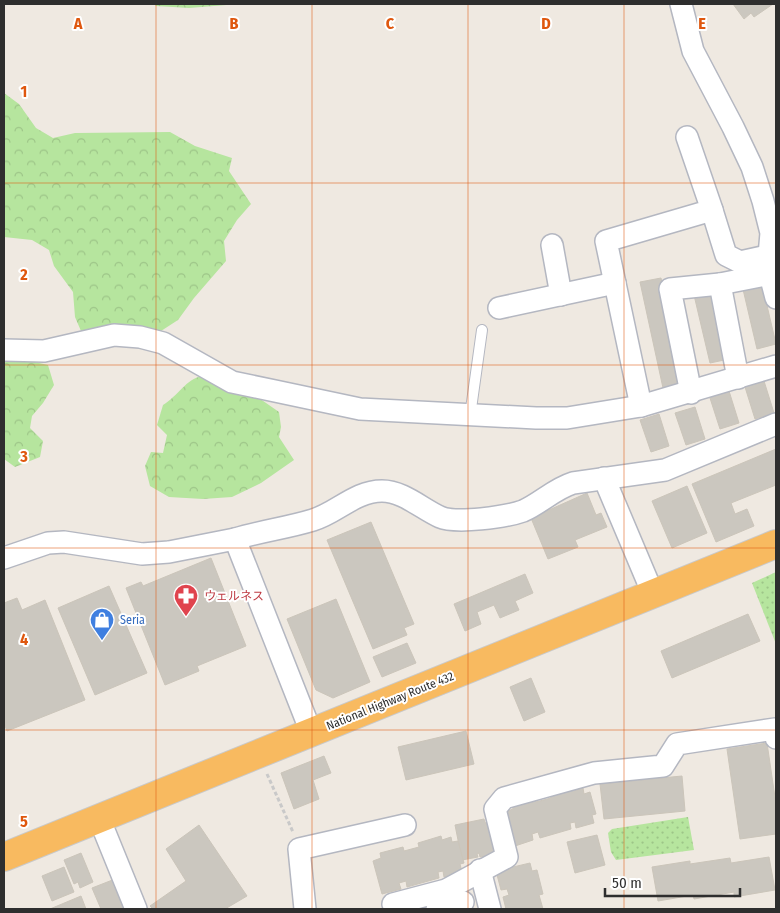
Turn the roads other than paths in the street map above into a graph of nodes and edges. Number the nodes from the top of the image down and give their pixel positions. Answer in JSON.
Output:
{"nodes":[{"id":1,"x":681,"y":4,"type":"edge"},
{"id":2,"x":687,"y":137,"type":"dead end"},
{"id":3,"x":712,"y":210,"type":"junction"},
{"id":4,"x":552,"y":245,"type":"dead end"},
{"id":5,"x":768,"y":265,"type":"junction"},
{"id":6,"x":615,"y":283,"type":"junction"},
{"id":7,"x":720,"y":284,"type":"junction"},
{"id":8,"x":561,"y":295,"type":"junction"},
{"id":9,"x":776,"y":298,"type":"edge"},
{"id":10,"x":499,"y":308,"type":"dead end"},
{"id":11,"x":482,"y":330,"type":"dead end"},
{"id":12,"x":4,"y":350,"type":"edge"},
{"id":13,"x":776,"y":366,"type":"edge"},
{"id":14,"x":738,"y":378,"type":"junction"},
{"id":15,"x":692,"y":392,"type":"junction"},
{"id":16,"x":641,"y":406,"type":"junction"},
{"id":17,"x":470,"y":416,"type":"junction"},
{"id":18,"x":776,"y":424,"type":"edge"},
{"id":19,"x":604,"y":478,"type":"junction"},
{"id":20,"x":235,"y":539,"type":"junction"},
{"id":21,"x":776,"y":544,"type":"edge"},
{"id":22,"x":4,"y":558,"type":"edge"},
{"id":23,"x":653,"y":594,"type":"junction"},
{"id":24,"x":311,"y":732,"type":"junction"},
{"id":25,"x":776,"y":738,"type":"edge"},
{"id":26,"x":99,"y":818,"type":"junction"},
{"id":27,"x":406,"y":824,"type":"dead end"},
{"id":28,"x":4,"y":857,"type":"edge"},
{"id":29,"x":480,"y":870,"type":"junction"},
{"id":30,"x":462,"y":902,"type":"dead end"},
{"id":31,"x":393,"y":904,"type":"dead end"},
{"id":32,"x":136,"y":909,"type":"edge"},
{"id":33,"x":306,"y":909,"type":"edge"},
{"id":34,"x":437,"y":909,"type":"edge"},
{"id":35,"x":490,"y":909,"type":"edge"}],
"edges":[{"from":1,"to":5,"type":"street"},
{"from":2,"to":3,"type":"street"},
{"from":3,"to":5,"type":"street"},
{"from":3,"to":6,"type":"street"},
{"from":4,"to":8,"type":"street"},
{"from":5,"to":7,"type":"street"},
{"from":5,"to":9,"type":"street"},
{"from":6,"to":8,"type":"street"},
{"from":6,"to":16,"type":"street"},
{"from":7,"to":14,"type":"street"},
{"from":7,"to":15,"type":"street"},
{"from":8,"to":10,"type":"street"},
{"from":11,"to":17,"type":"lane"},
{"from":12,"to":17,"type":"street"},
{"from":13,"to":14,"type":"street"},
{"from":14,"to":15,"type":"street"},
{"from":15,"to":16,"type":"street"},
{"from":16,"to":17,"type":"street"},
{"from":18,"to":19,"type":"street"},
{"from":19,"to":20,"type":"street"},
{"from":19,"to":23,"type":"street"},
{"from":20,"to":22,"type":"street"},
{"from":20,"to":24,"type":"street"},
{"from":21,"to":23,"type":"highway","name":"National Highway Route 432"},
{"from":23,"to":24,"type":"highway","name":"National Highway Route 432"},
{"from":24,"to":26,"type":"highway","name":"National Highway Route 432"},
{"from":25,"to":29,"type":"street"},
{"from":26,"to":28,"type":"highway","name":"National Highway Route 432"},
{"from":26,"to":32,"type":"street"},
{"from":27,"to":33,"type":"street"},
{"from":29,"to":31,"type":"street"},
{"from":29,"to":35,"type":"street"},
{"from":30,"to":34,"type":"street"}]}
